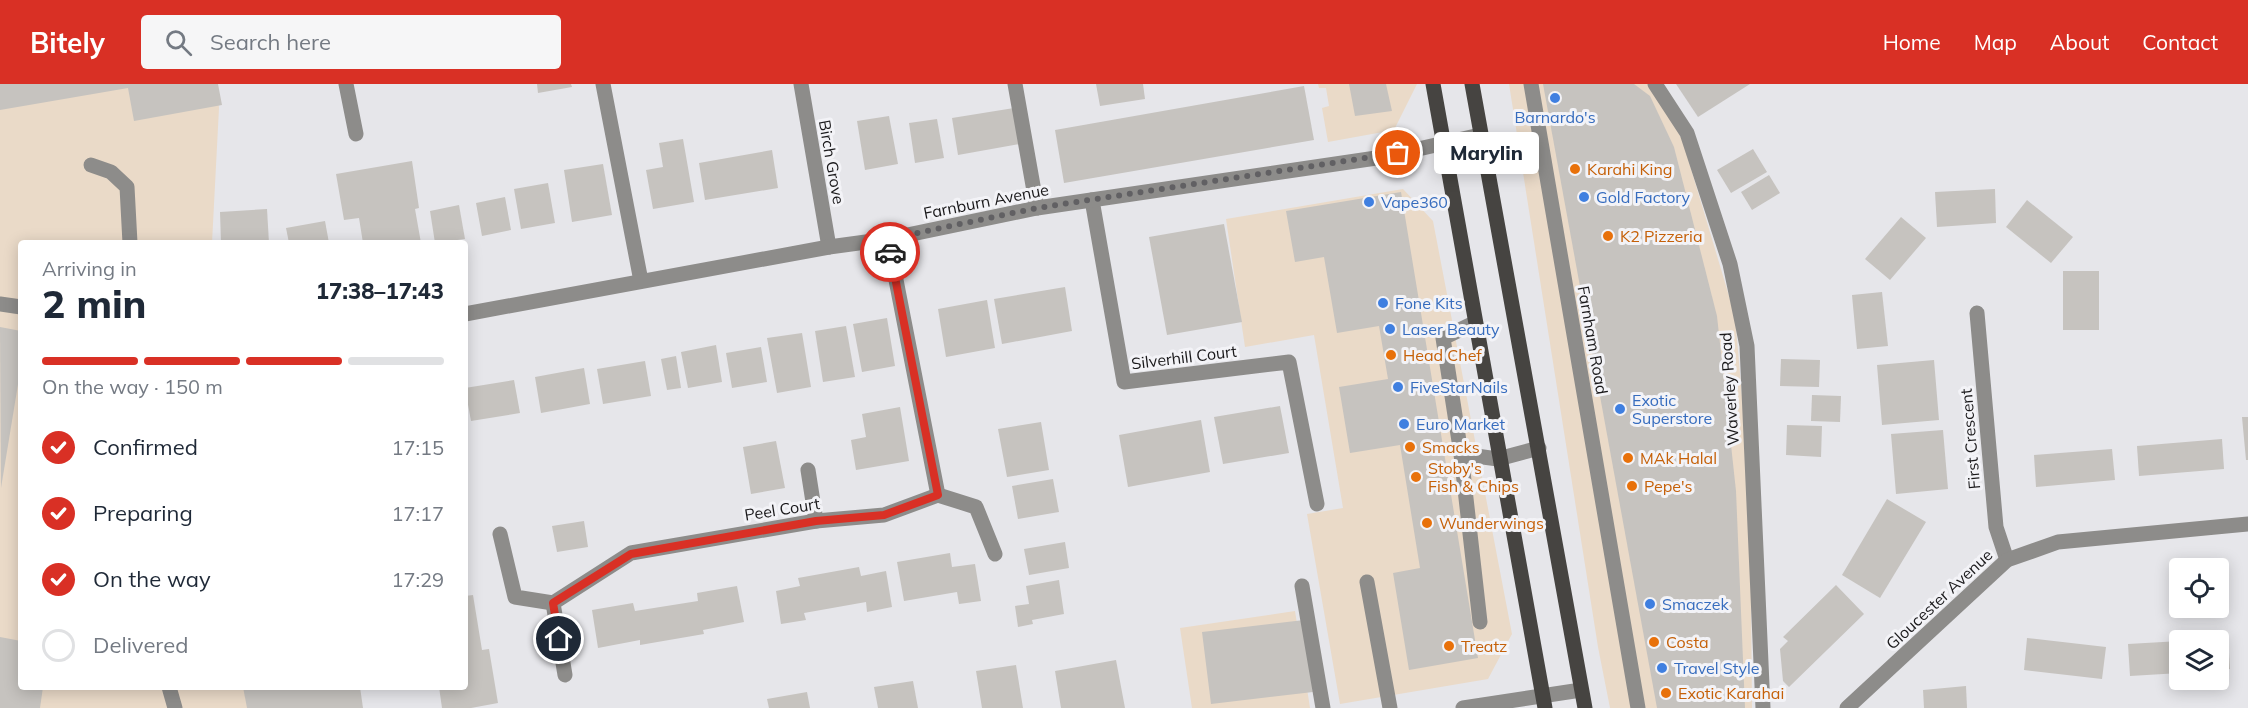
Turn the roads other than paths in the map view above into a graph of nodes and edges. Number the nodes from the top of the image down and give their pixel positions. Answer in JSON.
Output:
{"nodes":[{"id":1,"x":346,"y":84,"type":"edge"},
{"id":2,"x":603,"y":84,"type":"edge"},
{"id":3,"x":801,"y":84,"type":"edge"},
{"id":4,"x":1015,"y":84,"type":"edge"},
{"id":5,"x":1433,"y":84,"type":"edge"},
{"id":6,"x":1472,"y":84,"type":"edge"},
{"id":7,"x":1531,"y":84,"type":"edge"},
{"id":8,"x":1655,"y":84,"type":"edge"},
{"id":9,"x":356,"y":134,"type":"dead end"},
{"id":10,"x":1480,"y":135,"type":"junction"},
{"id":11,"x":1443,"y":142,"type":"junction"},
{"id":12,"x":91,"y":165,"type":"dead end"},
{"id":13,"x":1092,"y":200,"type":"junction"},
{"id":14,"x":1037,"y":208,"type":"junction"},
{"id":15,"x":888,"y":239,"type":"junction"},
{"id":16,"x":130,"y":240,"type":"edge"},
{"id":17,"x":829,"y":247,"type":"junction"},
{"id":18,"x":640,"y":281,"type":"junction"},
{"id":19,"x":0,"y":304,"type":"edge"},
{"id":20,"x":18,"y":307,"type":"edge"},
{"id":21,"x":468,"y":313,"type":"edge"},
{"id":22,"x":1977,"y":314,"type":"dead end"},
{"id":23,"x":1474,"y":323,"type":"junction"},
{"id":24,"x":1539,"y":448,"type":"junction"},
{"id":25,"x":1461,"y":454,"type":"junction"},
{"id":26,"x":1498,"y":459,"type":"junction"},
{"id":27,"x":808,"y":470,"type":"dead end"},
{"id":28,"x":938,"y":495,"type":"junction"},
{"id":29,"x":1317,"y":504,"type":"dead end"},
{"id":30,"x":816,"y":521,"type":"junction"},
{"id":31,"x":2248,"y":524,"type":"edge"},
{"id":32,"x":500,"y":534,"type":"dead end"},
{"id":33,"x":995,"y":554,"type":"dead end"},
{"id":34,"x":2007,"y":560,"type":"junction"},
{"id":35,"x":1368,"y":582,"type":"dead end"},
{"id":36,"x":1302,"y":586,"type":"dead end"},
{"id":37,"x":553,"y":603,"type":"junction"},
{"id":38,"x":1480,"y":622,"type":"dead end"},
{"id":39,"x":564,"y":675,"type":"dead end"},
{"id":40,"x":170,"y":690,"type":"edge"},
{"id":41,"x":1581,"y":690,"type":"junction"},
{"id":42,"x":1544,"y":703,"type":"edge"},
{"id":43,"x":175,"y":708,"type":"edge"},
{"id":44,"x":1323,"y":708,"type":"edge"},
{"id":45,"x":1390,"y":708,"type":"edge"},
{"id":46,"x":1463,"y":708,"type":"edge"},
{"id":47,"x":1585,"y":708,"type":"edge"},
{"id":48,"x":1638,"y":708,"type":"edge"},
{"id":49,"x":1763,"y":708,"type":"edge"},
{"id":50,"x":1847,"y":708,"type":"edge"}],
"edges":[{"from":1,"to":9,"type":"street"},
{"from":2,"to":18,"type":"street"},
{"from":3,"to":17,"type":"street","name":"Birch Grove"},
{"from":4,"to":14,"type":"street"},
{"from":5,"to":11,"type":"main road"},
{"from":6,"to":10,"type":"main road"},
{"from":7,"to":48,"type":"street","name":"Farnham Road"},
{"from":8,"to":49,"type":"street","name":"Waverley Road"},
{"from":10,"to":11,"type":"street","name":"Farnburn Avenue"},
{"from":10,"to":24,"type":"main road"},
{"from":11,"to":13,"type":"street","name":"Farnburn Avenue"},
{"from":11,"to":23,"type":"main road"},
{"from":12,"to":16,"type":"street"},
{"from":13,"to":14,"type":"street","name":"Farnburn Avenue"},
{"from":13,"to":29,"type":"street","name":"Silverhill Court"},
{"from":14,"to":15,"type":"street","name":"Farnburn Avenue"},
{"from":15,"to":17,"type":"street","name":"Farnburn Avenue"},
{"from":15,"to":28,"type":"street"},
{"from":17,"to":18,"type":"street","name":"Farnburn Avenue"},
{"from":18,"to":21,"type":"street","name":"Farnburn Avenue"},
{"from":19,"to":20,"type":"street"},
{"from":22,"to":34,"type":"street","name":"First Crescent"},
{"from":23,"to":25,"type":"street"},
{"from":23,"to":26,"type":"main road"},
{"from":24,"to":26,"type":"street"},
{"from":24,"to":41,"type":"main road"},
{"from":25,"to":26,"type":"street"},
{"from":25,"to":38,"type":"street"},
{"from":26,"to":42,"type":"main road"},
{"from":27,"to":30,"type":"street"},
{"from":28,"to":30,"type":"street","name":"Peel Court"},
{"from":28,"to":33,"type":"street"},
{"from":30,"to":37,"type":"street","name":"Peel Court"},
{"from":31,"to":34,"type":"street","name":"Gloucester Avenue"},
{"from":32,"to":37,"type":"street"},
{"from":34,"to":50,"type":"street","name":"Gloucester Avenue"},
{"from":35,"to":45,"type":"street"},
{"from":36,"to":44,"type":"street"},
{"from":37,"to":39,"type":"street"},
{"from":40,"to":43,"type":"street"},
{"from":41,"to":42,"type":"street"},
{"from":41,"to":47,"type":"main road"},
{"from":42,"to":46,"type":"street"}]}
